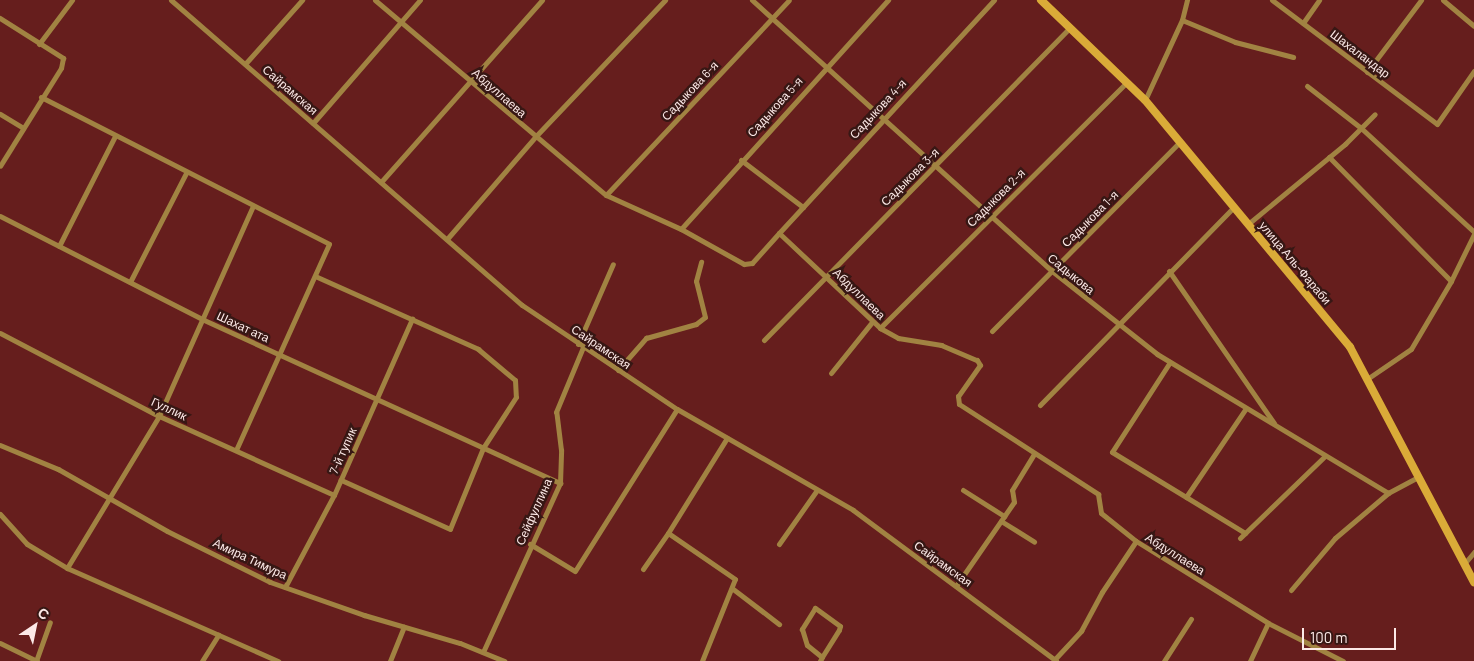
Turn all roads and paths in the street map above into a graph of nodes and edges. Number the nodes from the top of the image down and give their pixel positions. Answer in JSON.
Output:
{"nodes":[{"id":1,"x":72,"y":0,"type":"edge"},
{"id":2,"x":302,"y":0,"type":"edge"},
{"id":3,"x":376,"y":0,"type":"edge"},
{"id":4,"x":420,"y":0,"type":"edge"},
{"id":5,"x":542,"y":0,"type":"edge"},
{"id":6,"x":665,"y":0,"type":"edge"},
{"id":7,"x":752,"y":0,"type":"edge"},
{"id":8,"x":789,"y":0,"type":"edge"},
{"id":9,"x":888,"y":0,"type":"edge"},
{"id":10,"x":994,"y":0,"type":"edge"},
{"id":11,"x":1041,"y":0,"type":"edge"},
{"id":12,"x":1187,"y":0,"type":"edge"},
{"id":13,"x":1272,"y":0,"type":"edge"},
{"id":14,"x":1319,"y":0,"type":"edge"},
{"id":15,"x":1421,"y":0,"type":"edge"},
{"id":16,"x":1443,"y":0,"type":"edge"},
{"id":17,"x":175,"y":1,"type":"edge"},
{"id":18,"x":0,"y":18,"type":"edge"},
{"id":19,"x":772,"y":18,"type":"junction"},
{"id":20,"x":1182,"y":20,"type":"junction"},
{"id":21,"x":400,"y":21,"type":"junction"},
{"id":22,"x":1302,"y":23,"type":"junction"},
{"id":23,"x":1474,"y":26,"type":"edge"},
{"id":24,"x":1070,"y":27,"type":"junction"},
{"id":25,"x":39,"y":44,"type":"junction"},
{"id":26,"x":1293,"y":56,"type":"dead end"},
{"id":27,"x":245,"y":64,"type":"junction"},
{"id":28,"x":826,"y":65,"type":"junction"},
{"id":29,"x":1474,"y":71,"type":"edge"},
{"id":30,"x":1367,"y":72,"type":"junction"},
{"id":31,"x":468,"y":80,"type":"junction"},
{"id":32,"x":1127,"y":82,"type":"junction"},
{"id":33,"x":1307,"y":86,"type":"dead end"},
{"id":34,"x":41,"y":97,"type":"junction"},
{"id":35,"x":1145,"y":100,"type":"junction"},
{"id":36,"x":0,"y":114,"type":"edge"},
{"id":37,"x":1375,"y":114,"type":"dead end"},
{"id":38,"x":882,"y":118,"type":"junction"},
{"id":39,"x":313,"y":123,"type":"junction"},
{"id":40,"x":23,"y":128,"type":"junction"},
{"id":41,"x":1361,"y":128,"type":"junction"},
{"id":42,"x":115,"y":136,"type":"junction"},
{"id":43,"x":535,"y":137,"type":"junction"},
{"id":44,"x":1180,"y":142,"type":"junction"},
{"id":45,"x":1328,"y":157,"type":"junction"},
{"id":46,"x":741,"y":160,"type":"junction"},
{"id":47,"x":0,"y":166,"type":"edge"},
{"id":48,"x":935,"y":166,"type":"junction"},
{"id":49,"x":186,"y":174,"type":"junction"},
{"id":50,"x":381,"y":182,"type":"junction"},
{"id":51,"x":606,"y":195,"type":"junction"},
{"id":52,"x":253,"y":206,"type":"junction"},
{"id":53,"x":803,"y":207,"type":"junction"},
{"id":54,"x":1234,"y":207,"type":"junction"},
{"id":55,"x":0,"y":216,"type":"edge"},
{"id":56,"x":990,"y":217,"type":"junction"},
{"id":57,"x":1248,"y":224,"type":"junction"},
{"id":58,"x":681,"y":229,"type":"junction"},
{"id":59,"x":779,"y":233,"type":"junction"},
{"id":60,"x":1474,"y":233,"type":"edge"},
{"id":61,"x":447,"y":239,"type":"junction"},
{"id":62,"x":59,"y":246,"type":"junction"},
{"id":63,"x":701,"y":262,"type":"dead end"},
{"id":64,"x":613,"y":264,"type":"dead end"},
{"id":65,"x":1169,"y":271,"type":"junction"},
{"id":66,"x":1052,"y":272,"type":"junction"},
{"id":67,"x":315,"y":276,"type":"junction"},
{"id":68,"x":826,"y":276,"type":"junction"},
{"id":69,"x":1451,"y":281,"type":"junction"},
{"id":70,"x":130,"y":282,"type":"junction"},
{"id":71,"x":204,"y":320,"type":"junction"},
{"id":72,"x":412,"y":320,"type":"junction"},
{"id":73,"x":872,"y":322,"type":"junction"},
{"id":74,"x":1117,"y":323,"type":"junction"},
{"id":75,"x":880,"y":328,"type":"junction"},
{"id":76,"x":992,"y":331,"type":"dead end"},
{"id":77,"x":0,"y":333,"type":"edge"},
{"id":78,"x":764,"y":340,"type":"dead end"},
{"id":79,"x":580,"y":346,"type":"junction"},
{"id":80,"x":279,"y":354,"type":"junction"},
{"id":81,"x":1170,"y":362,"type":"junction"},
{"id":82,"x":618,"y":370,"type":"junction"},
{"id":83,"x":831,"y":373,"type":"dead end"},
{"id":84,"x":1367,"y":379,"type":"junction"},
{"id":85,"x":376,"y":399,"type":"junction"},
{"id":86,"x":1040,"y":405,"type":"dead end"},
{"id":87,"x":1246,"y":408,"type":"junction"},
{"id":88,"x":677,"y":409,"type":"junction"},
{"id":89,"x":159,"y":416,"type":"junction"},
{"id":90,"x":1275,"y":426,"type":"junction"},
{"id":91,"x":727,"y":438,"type":"junction"},
{"id":92,"x":0,"y":445,"type":"edge"},
{"id":93,"x":483,"y":448,"type":"junction"},
{"id":94,"x":236,"y":450,"type":"junction"},
{"id":95,"x":1034,"y":454,"type":"junction"},
{"id":96,"x":1325,"y":456,"type":"junction"},
{"id":97,"x":1418,"y":477,"type":"junction"},
{"id":98,"x":341,"y":480,"type":"junction"},
{"id":99,"x":560,"y":483,"type":"junction"},
{"id":100,"x":817,"y":490,"type":"junction"},
{"id":101,"x":963,"y":490,"type":"dead end"},
{"id":102,"x":1388,"y":493,"type":"junction"},
{"id":103,"x":334,"y":495,"type":"junction"},
{"id":104,"x":1186,"y":497,"type":"junction"},
{"id":105,"x":110,"y":499,"type":"junction"},
{"id":106,"x":0,"y":514,"type":"edge"},
{"id":107,"x":1003,"y":518,"type":"junction"},
{"id":108,"x":668,"y":533,"type":"junction"},
{"id":109,"x":1245,"y":533,"type":"junction"},
{"id":110,"x":1240,"y":538,"type":"dead end"},
{"id":111,"x":1136,"y":541,"type":"junction"},
{"id":112,"x":1034,"y":542,"type":"dead end"},
{"id":113,"x":530,"y":544,"type":"junction"},
{"id":114,"x":779,"y":544,"type":"dead end"},
{"id":115,"x":1474,"y":552,"type":"edge"},
{"id":116,"x":1464,"y":564,"type":"junction"},
{"id":117,"x":67,"y":568,"type":"junction"},
{"id":118,"x":643,"y":569,"type":"dead end"},
{"id":119,"x":1474,"y":582,"type":"edge"},
{"id":120,"x":956,"y":586,"type":"junction"},
{"id":121,"x":285,"y":587,"type":"junction"},
{"id":122,"x":733,"y":589,"type":"junction"},
{"id":123,"x":1291,"y":590,"type":"dead end"},
{"id":124,"x":1191,"y":619,"type":"dead end"},
{"id":125,"x":50,"y":622,"type":"dead end"},
{"id":126,"x":1268,"y":623,"type":"junction"},
{"id":127,"x":779,"y":624,"type":"dead end"},
{"id":128,"x":404,"y":627,"type":"junction"},
{"id":129,"x":218,"y":635,"type":"junction"},
{"id":130,"x":0,"y":642,"type":"edge"},
{"id":131,"x":483,"y":652,"type":"junction"},
{"id":132,"x":821,"y":659,"type":"edge"},
{"id":133,"x":1055,"y":660,"type":"edge"},
{"id":134,"x":37,"y":661,"type":"edge"},
{"id":135,"x":202,"y":661,"type":"edge"},
{"id":136,"x":278,"y":661,"type":"edge"},
{"id":137,"x":390,"y":661,"type":"edge"},
{"id":138,"x":504,"y":661,"type":"edge"},
{"id":139,"x":702,"y":661,"type":"edge"},
{"id":140,"x":1164,"y":661,"type":"edge"},
{"id":141,"x":1250,"y":661,"type":"edge"},
{"id":142,"x":1343,"y":661,"type":"edge"}],
"edges":[{"from":1,"to":25,"type":"street"},
{"from":2,"to":27,"type":"street"},
{"from":3,"to":21,"type":"street","name":"Абдуллаева"},
{"from":4,"to":21,"type":"street"},
{"from":5,"to":31,"type":"street"},
{"from":6,"to":43,"type":"street"},
{"from":7,"to":19,"type":"street","name":"Садыкова"},
{"from":8,"to":19,"type":"street","name":"Садыкова 6-я"},
{"from":9,"to":28,"type":"street","name":"Садыкова 5-я"},
{"from":10,"to":38,"type":"street","name":"Садыкова 4-я"},
{"from":11,"to":24,"type":"main road","name":"улица Аль-Фараби"},
{"from":12,"to":20,"type":"street"},
{"from":13,"to":22,"type":"street","name":"Шахаландар"},
{"from":14,"to":22,"type":"street"},
{"from":15,"to":30,"type":"street"},
{"from":16,"to":23,"type":"street"},
{"from":17,"to":27,"type":"street","name":"Сайрамская"},
{"from":18,"to":25,"type":"street"},
{"from":19,"to":28,"type":"street","name":"Садыкова"},
{"from":19,"to":51,"type":"street","name":"Садыкова 6-я"},
{"from":20,"to":26,"type":"street"},
{"from":20,"to":35,"type":"street"},
{"from":21,"to":31,"type":"street","name":"Абдуллаева"},
{"from":21,"to":39,"type":"street"},
{"from":22,"to":30,"type":"street","name":"Шахаландар"},
{"from":24,"to":32,"type":"main road","name":"улица Аль-Фараби"},
{"from":24,"to":48,"type":"street","name":"Садыкова 3-я"},
{"from":25,"to":34,"type":"street"},
{"from":27,"to":39,"type":"street","name":"Сайрамская"},
{"from":28,"to":38,"type":"street","name":"Садыкова"},
{"from":28,"to":46,"type":"street","name":"Садыкова 5-я"},
{"from":29,"to":30,"type":"street","name":"Шахаландар"},
{"from":31,"to":43,"type":"street","name":"Абдуллаева"},
{"from":31,"to":50,"type":"street"},
{"from":32,"to":35,"type":"main road","name":"улица Аль-Фараби"},
{"from":32,"to":56,"type":"street","name":"Садыкова 2-я"},
{"from":33,"to":41,"type":"street"},
{"from":34,"to":40,"type":"street"},
{"from":34,"to":42,"type":"street"},
{"from":35,"to":44,"type":"main road","name":"улица Аль-Фараби"},
{"from":36,"to":40,"type":"street"},
{"from":37,"to":41,"type":"street"},
{"from":38,"to":48,"type":"street","name":"Садыкова"},
{"from":38,"to":53,"type":"street","name":"Садыкова 4-я"},
{"from":39,"to":50,"type":"street","name":"Сайрамская"},
{"from":40,"to":47,"type":"street"},
{"from":41,"to":45,"type":"street"},
{"from":41,"to":60,"type":"street"},
{"from":42,"to":49,"type":"street"},
{"from":42,"to":62,"type":"street"},
{"from":43,"to":51,"type":"street","name":"Абдуллаева"},
{"from":43,"to":61,"type":"street"},
{"from":44,"to":54,"type":"main road","name":"улица Аль-Фараби"},
{"from":44,"to":66,"type":"street","name":"Садыкова 1-я"},
{"from":45,"to":57,"type":"street"},
{"from":45,"to":69,"type":"street"},
{"from":46,"to":53,"type":"street"},
{"from":46,"to":58,"type":"street","name":"Садыкова 5-я"},
{"from":48,"to":56,"type":"street","name":"Садыкова"},
{"from":48,"to":68,"type":"street","name":"Садыкова 3-я"},
{"from":49,"to":52,"type":"street"},
{"from":49,"to":70,"type":"street"},
{"from":50,"to":61,"type":"street","name":"Сайрамская"},
{"from":51,"to":58,"type":"street","name":"Абдуллаева"},
{"from":52,"to":67,"type":"street"},
{"from":52,"to":71,"type":"street"},
{"from":53,"to":59,"type":"street","name":"Садыкова 4-я"},
{"from":54,"to":57,"type":"main road","name":"улица Аль-Фараби"},
{"from":54,"to":65,"type":"street"},
{"from":55,"to":62,"type":"street","name":"Шахат ата"},
{"from":56,"to":66,"type":"street","name":"Садыкова"},
{"from":56,"to":75,"type":"street","name":"Садыкова 2-я"},
{"from":57,"to":84,"type":"main road","name":"улица Аль-Фараби"},
{"from":58,"to":59,"type":"street","name":"Абдуллаева"},
{"from":59,"to":68,"type":"street","name":"Абдуллаева"},
{"from":60,"to":69,"type":"street"},
{"from":61,"to":79,"type":"street","name":"Сайрамская"},
{"from":62,"to":70,"type":"street","name":"Шахат ата"},
{"from":63,"to":82,"type":"street"},
{"from":64,"to":79,"type":"street","name":"Сейфуллина"},
{"from":65,"to":74,"type":"street"},
{"from":65,"to":90,"type":"street"},
{"from":66,"to":74,"type":"street","name":"Садыкова"},
{"from":66,"to":76,"type":"street","name":"Садыкова 1-я"},
{"from":67,"to":72,"type":"street"},
{"from":67,"to":80,"type":"street"},
{"from":68,"to":73,"type":"street","name":"Абдуллаева"},
{"from":68,"to":78,"type":"street","name":"Садыкова 3-я"},
{"from":69,"to":84,"type":"street"},
{"from":70,"to":71,"type":"street","name":"Шахат ата"},
{"from":71,"to":80,"type":"street","name":"Шахат ата"},
{"from":71,"to":89,"type":"street"},
{"from":72,"to":85,"type":"street","name":"7-й тупик"},
{"from":72,"to":93,"type":"street"},
{"from":73,"to":75,"type":"street","name":"Абдуллаева"},
{"from":73,"to":83,"type":"street"},
{"from":74,"to":81,"type":"street","name":"Садыкова"},
{"from":74,"to":86,"type":"street"},
{"from":75,"to":95,"type":"street","name":"Абдуллаева"},
{"from":77,"to":89,"type":"street","name":"Гуллик"},
{"from":79,"to":82,"type":"street","name":"Сайрамская"},
{"from":79,"to":99,"type":"street","name":"Сейфуллина"},
{"from":80,"to":85,"type":"street","name":"Шахат ата"},
{"from":80,"to":94,"type":"street"},
{"from":81,"to":87,"type":"street","name":"Садыкова"},
{"from":81,"to":104,"type":"street"},
{"from":82,"to":88,"type":"street","name":"Сайрамская"},
{"from":84,"to":97,"type":"main road","name":"улица Аль-Фараби"},
{"from":85,"to":93,"type":"street","name":"Шахат ата"},
{"from":85,"to":98,"type":"street","name":"7-й тупик"},
{"from":87,"to":90,"type":"street","name":"Садыкова"},
{"from":87,"to":104,"type":"street"},
{"from":88,"to":91,"type":"street","name":"Сайрамская"},
{"from":88,"to":113,"type":"street"},
{"from":89,"to":94,"type":"street","name":"Гуллик"},
{"from":89,"to":105,"type":"street"},
{"from":90,"to":96,"type":"street","name":"Садыкова"},
{"from":91,"to":100,"type":"street","name":"Сайрамская"},
{"from":91,"to":108,"type":"street"},
{"from":92,"to":105,"type":"street","name":"Амира Тимура"},
{"from":93,"to":98,"type":"street"},
{"from":93,"to":99,"type":"street","name":"Шахат ата"},
{"from":94,"to":103,"type":"street","name":"Гуллик"},
{"from":95,"to":107,"type":"street"},
{"from":95,"to":111,"type":"street","name":"Абдуллаева"},
{"from":96,"to":102,"type":"street","name":"Садыкова"},
{"from":96,"to":109,"type":"street"},
{"from":97,"to":102,"type":"street"},
{"from":97,"to":116,"type":"main road","name":"улица Аль-Фараби"},
{"from":98,"to":103,"type":"street","name":"7-й тупик"},
{"from":99,"to":113,"type":"street","name":"Сейфуллина"},
{"from":100,"to":114,"type":"street"},
{"from":100,"to":120,"type":"street","name":"Сайрамская"},
{"from":101,"to":107,"type":"street"},
{"from":102,"to":123,"type":"street"},
{"from":103,"to":121,"type":"street","name":"7-й тупик"},
{"from":104,"to":109,"type":"street"},
{"from":105,"to":117,"type":"street"},
{"from":105,"to":121,"type":"street","name":"Амира Тимура"},
{"from":106,"to":117,"type":"street"},
{"from":107,"to":112,"type":"street"},
{"from":107,"to":120,"type":"street"},
{"from":108,"to":118,"type":"street"},
{"from":108,"to":122,"type":"street"},
{"from":109,"to":110,"type":"street"},
{"from":111,"to":126,"type":"street","name":"Абдуллаева"},
{"from":111,"to":133,"type":"street"},
{"from":113,"to":131,"type":"street","name":"Сейфуллина"},
{"from":115,"to":116,"type":"street"},
{"from":116,"to":119,"type":"main road","name":"улица Аль-Фараби"},
{"from":117,"to":129,"type":"street"},
{"from":120,"to":133,"type":"street","name":"Сайрамская"},
{"from":121,"to":128,"type":"street","name":"Амира Тимура"},
{"from":122,"to":127,"type":"street"},
{"from":122,"to":139,"type":"street"},
{"from":124,"to":140,"type":"street"},
{"from":125,"to":134,"type":"street"},
{"from":126,"to":141,"type":"street"},
{"from":126,"to":142,"type":"street","name":"Абдуллаева"},
{"from":128,"to":131,"type":"street","name":"Амира Тимура"},
{"from":128,"to":137,"type":"street"},
{"from":129,"to":135,"type":"street"},
{"from":129,"to":136,"type":"street"},
{"from":130,"to":134,"type":"street"},
{"from":131,"to":138,"type":"street","name":"Амира Тимура"},
{"from":132,"to":132,"type":"street"}]}
